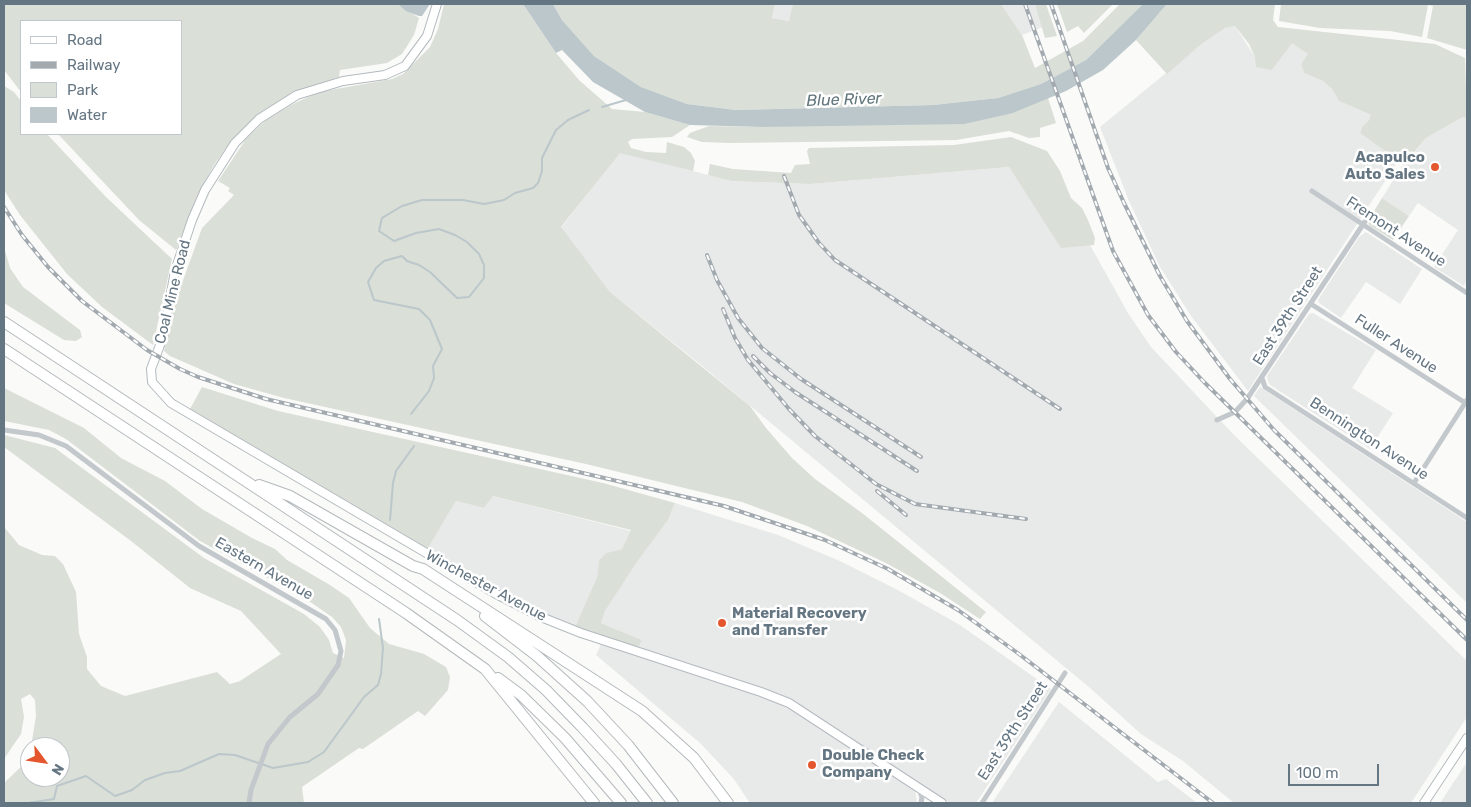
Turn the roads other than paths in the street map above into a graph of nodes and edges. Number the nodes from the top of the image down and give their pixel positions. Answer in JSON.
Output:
{"nodes":[{"id":1,"x":437,"y":4,"type":"edge"},
{"id":2,"x":1312,"y":191,"type":"dead end"},
{"id":3,"x":1370,"y":214,"type":"dead end"},
{"id":4,"x":1362,"y":225,"type":"junction"},
{"id":5,"x":1467,"y":293,"type":"edge"},
{"id":6,"x":1311,"y":304,"type":"junction"},
{"id":7,"x":4,"y":322,"type":"edge"},
{"id":8,"x":4,"y":348,"type":"edge"},
{"id":9,"x":1262,"y":378,"type":"junction"},
{"id":10,"x":154,"y":384,"type":"joint"},
{"id":11,"x":1467,"y":403,"type":"edge"},
{"id":12,"x":1217,"y":420,"type":"dead end"},
{"id":13,"x":4,"y":430,"type":"edge"},
{"id":14,"x":241,"y":478,"type":"junction"},
{"id":15,"x":1414,"y":483,"type":"junction"},
{"id":16,"x":1467,"y":518,"type":"edge"},
{"id":17,"x":413,"y":566,"type":"junction"},
{"id":18,"x":485,"y":669,"type":"junction"},
{"id":19,"x":1065,"y":674,"type":"dead end"},
{"id":20,"x":1467,"y":738,"type":"edge"},
{"id":21,"x":919,"y":788,"type":"junction"},
{"id":22,"x":249,"y":803,"type":"edge"},
{"id":23,"x":594,"y":803,"type":"edge"},
{"id":24,"x":621,"y":803,"type":"edge"},
{"id":25,"x":647,"y":803,"type":"edge"},
{"id":26,"x":673,"y":803,"type":"edge"},
{"id":27,"x":728,"y":803,"type":"edge"},
{"id":28,"x":921,"y":803,"type":"edge"},
{"id":29,"x":942,"y":803,"type":"edge"},
{"id":30,"x":982,"y":803,"type":"edge"},
{"id":31,"x":1424,"y":803,"type":"edge"}],
"edges":[{"from":1,"to":10,"type":"street","name":"Coal Mine Road"},
{"from":2,"to":4,"type":"street","name":"Fremont Avenue"},
{"from":3,"to":4,"type":"street","name":"East 39th Street"},
{"from":4,"to":5,"type":"street","name":"Fremont Avenue"},
{"from":4,"to":6,"type":"street","name":"East 39th Street"},
{"from":6,"to":9,"type":"street","name":"East 39th Street"},
{"from":6,"to":11,"type":"street","name":"Fuller Avenue"},
{"from":7,"to":14,"type":"highway"},
{"from":8,"to":18,"type":"highway"},
{"from":9,"to":12,"type":"street","name":"East 39th Street"},
{"from":9,"to":15,"type":"street","name":"Bennington Avenue"},
{"from":10,"to":21,"type":"street","name":"Winchester Avenue"},
{"from":11,"to":15,"type":"street"},
{"from":13,"to":22,"type":"street","name":"Eastern Avenue"},
{"from":14,"to":17,"type":"highway"},
{"from":14,"to":25,"type":"highway"},
{"from":15,"to":16,"type":"street","name":"Bennington Avenue"},
{"from":17,"to":26,"type":"highway"},
{"from":17,"to":27,"type":"highway"},
{"from":18,"to":23,"type":"highway"},
{"from":18,"to":24,"type":"highway"},
{"from":19,"to":30,"type":"street","name":"East 39th Street"},
{"from":20,"to":31,"type":"street"},
{"from":21,"to":28,"type":"street"},
{"from":21,"to":29,"type":"street","name":"Winchester Avenue"}]}
